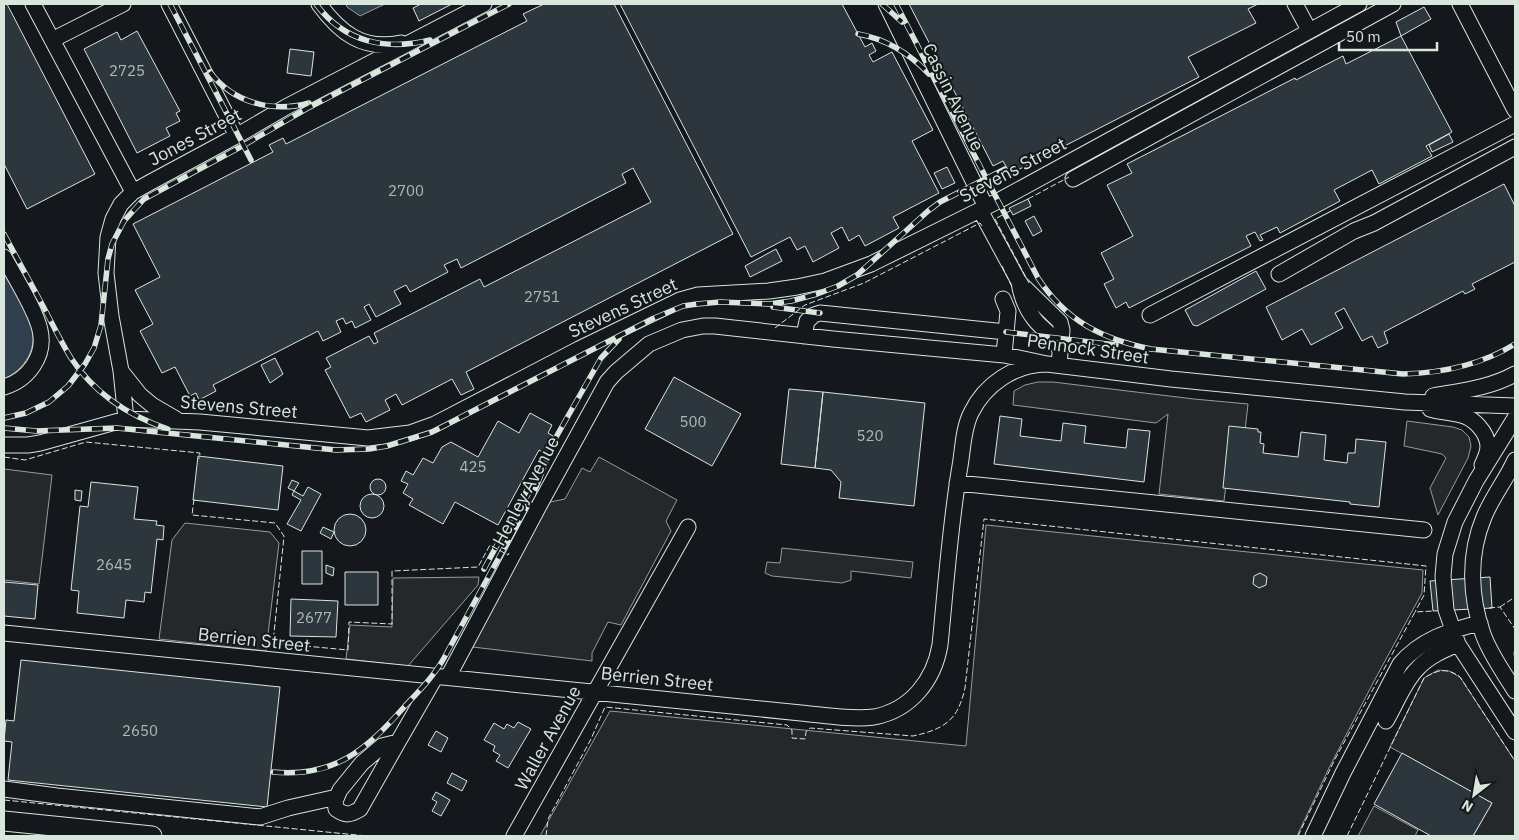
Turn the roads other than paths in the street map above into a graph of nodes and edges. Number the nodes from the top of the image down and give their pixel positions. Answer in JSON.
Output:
{"nodes":[{"id":1,"x":33,"y":4,"type":"edge"},
{"id":2,"x":123,"y":4,"type":"edge"},
{"id":3,"x":169,"y":4,"type":"edge"},
{"id":4,"x":320,"y":4,"type":"edge"},
{"id":5,"x":484,"y":4,"type":"edge"},
{"id":6,"x":886,"y":4,"type":"edge"},
{"id":7,"x":1295,"y":4,"type":"edge"},
{"id":8,"x":1359,"y":4,"type":"edge"},
{"id":9,"x":1393,"y":4,"type":"edge"},
{"id":10,"x":1460,"y":4,"type":"edge"},
{"id":11,"x":1309,"y":30,"type":"junction"},
{"id":12,"x":428,"y":32,"type":"junction"},
{"id":13,"x":52,"y":40,"type":"junction"},
{"id":14,"x":1515,"y":110,"type":"edge"},
{"id":15,"x":1515,"y":124,"type":"edge"},
{"id":16,"x":237,"y":136,"type":"junction"},
{"id":17,"x":1515,"y":147,"type":"edge"},
{"id":18,"x":1073,"y":179,"type":"dead end"},
{"id":19,"x":133,"y":192,"type":"junction"},
{"id":20,"x":983,"y":208,"type":"junction"},
{"id":21,"x":4,"y":257,"type":"edge"},
{"id":22,"x":1279,"y":274,"type":"dead end"},
{"id":23,"x":1003,"y":299,"type":"dead end"},
{"id":24,"x":1150,"y":315,"type":"dead end"},
{"id":25,"x":1006,"y":332,"type":"junction"},
{"id":26,"x":804,"y":336,"type":"junction"},
{"id":27,"x":659,"y":339,"type":"joint"},
{"id":28,"x":1004,"y":355,"type":"junction"},
{"id":29,"x":1056,"y":360,"type":"junction"},
{"id":30,"x":121,"y":371,"type":"junction"},
{"id":31,"x":1515,"y":374,"type":"edge"},
{"id":32,"x":4,"y":387,"type":"edge"},
{"id":33,"x":1404,"y":402,"type":"junction"},
{"id":34,"x":1515,"y":406,"type":"edge"},
{"id":35,"x":1515,"y":418,"type":"edge"},
{"id":36,"x":126,"y":419,"type":"junction"},
{"id":37,"x":179,"y":421,"type":"junction"},
{"id":38,"x":4,"y":444,"type":"edge"},
{"id":39,"x":1514,"y":463,"type":"edge"},
{"id":40,"x":1476,"y":481,"type":"junction"},
{"id":41,"x":957,"y":483,"type":"junction"},
{"id":42,"x":688,"y":527,"type":"dead end"},
{"id":43,"x":1424,"y":530,"type":"dead end"},
{"id":44,"x":1480,"y":623,"type":"junction"},
{"id":45,"x":4,"y":633,"type":"edge"},
{"id":46,"x":1455,"y":636,"type":"junction"},
{"id":47,"x":442,"y":677,"type":"junction"},
{"id":48,"x":596,"y":691,"type":"junction"},
{"id":49,"x":1515,"y":691,"type":"edge"},
{"id":50,"x":1386,"y":722,"type":"dead end"},
{"id":51,"x":1515,"y":732,"type":"edge"},
{"id":52,"x":398,"y":742,"type":"junction"},
{"id":53,"x":4,"y":789,"type":"edge"},
{"id":54,"x":337,"y":797,"type":"junction"},
{"id":55,"x":4,"y":821,"type":"edge"},
{"id":56,"x":22,"y":830,"type":"edge"},
{"id":57,"x":152,"y":836,"type":"edge"},
{"id":58,"x":514,"y":836,"type":"edge"},
{"id":59,"x":1313,"y":836,"type":"edge"}],
"edges":[{"from":1,"to":13,"type":"street"},
{"from":2,"to":13,"type":"street"},
{"from":3,"to":16,"type":"street"},
{"from":4,"to":12,"type":"street"},
{"from":5,"to":12,"type":"street","name":"Jones Street"},
{"from":6,"to":20,"type":"street","name":"Cassin Avenue"},
{"from":7,"to":11,"type":"street"},
{"from":8,"to":11,"type":"street","name":"Stevens Street"},
{"from":9,"to":18,"type":"street","name":"Stevens Street"},
{"from":10,"to":14,"type":"street"},
{"from":11,"to":20,"type":"street","name":"Stevens Street"},
{"from":12,"to":16,"type":"street","name":"Jones Street"},
{"from":13,"to":19,"type":"street"},
{"from":15,"to":24,"type":"street"},
{"from":16,"to":19,"type":"street","name":"Jones Street"},
{"from":17,"to":22,"type":"street"},
{"from":19,"to":30,"type":"street","name":"Jones Street"},
{"from":20,"to":29,"type":"street","name":"Cassin Avenue"},
{"from":20,"to":37,"type":"street","name":"Stevens Street"},
{"from":21,"to":32,"type":"street"},
{"from":23,"to":25,"type":"street"},
{"from":25,"to":26,"type":"street"},
{"from":25,"to":28,"type":"street"},
{"from":26,"to":27,"type":"street","name":"Pennock Street"},
{"from":26,"to":28,"type":"street","name":"Pennock Street"},
{"from":27,"to":47,"type":"street","name":"Henley Avenue"},
{"from":28,"to":29,"type":"street","name":"Pennock Street"},
{"from":29,"to":33,"type":"street","name":"Pennock Street"},
{"from":29,"to":41,"type":"street","name":"Berrien Street"},
{"from":30,"to":36,"type":"street","name":"Jones Street"},
{"from":30,"to":37,"type":"street"},
{"from":31,"to":33,"type":"street"},
{"from":33,"to":34,"type":"street","name":"Pennock Street"},
{"from":33,"to":40,"type":"street"},
{"from":35,"to":40,"type":"street"},
{"from":36,"to":37,"type":"street","name":"Stevens Street"},
{"from":36,"to":38,"type":"street","name":"Stevens Street"},
{"from":39,"to":44,"type":"street"},
{"from":40,"to":46,"type":"street"},
{"from":41,"to":43,"type":"street"},
{"from":41,"to":48,"type":"street","name":"Berrien Street"},
{"from":42,"to":48,"type":"street","name":"Waller Avenue"},
{"from":44,"to":46,"type":"street"},
{"from":44,"to":49,"type":"street"},
{"from":45,"to":47,"type":"street","name":"Berrien Street"},
{"from":46,"to":50,"type":"street"},
{"from":46,"to":51,"type":"street"},
{"from":46,"to":59,"type":"street"},
{"from":47,"to":48,"type":"street","name":"Berrien Street"},
{"from":47,"to":52,"type":"street","name":"Henley Avenue"},
{"from":48,"to":58,"type":"street","name":"Waller Avenue"},
{"from":52,"to":54,"type":"street"},
{"from":52,"to":54,"type":"street","name":"Henley Avenue"},
{"from":53,"to":54,"type":"street"},
{"from":55,"to":56,"type":"main road"},
{"from":56,"to":57,"type":"main road"}]}
